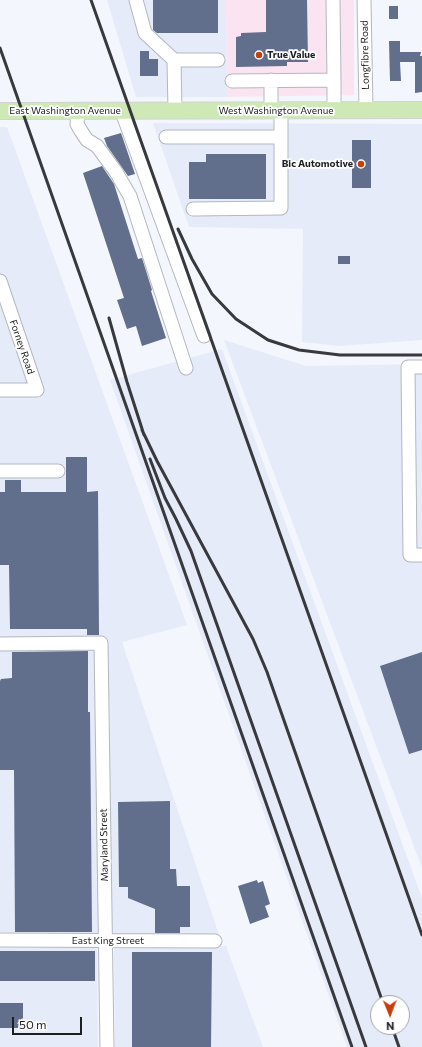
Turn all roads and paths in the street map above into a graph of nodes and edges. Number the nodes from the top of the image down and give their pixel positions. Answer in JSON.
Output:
{"nodes":[{"id":1,"x":136,"y":0,"type":"edge"},
{"id":2,"x":333,"y":0,"type":"edge"},
{"id":3,"x":364,"y":0,"type":"edge"},
{"id":4,"x":174,"y":60,"type":"junction"},
{"id":5,"x":218,"y":60,"type":"dead end"},
{"id":6,"x":271,"y":80,"type":"junction"},
{"id":7,"x":334,"y":80,"type":"junction"},
{"id":8,"x":232,"y":81,"type":"dead end"},
{"id":9,"x":334,"y":110,"type":"junction"},
{"id":10,"x":366,"y":110,"type":"junction"},
{"id":11,"x":422,"y":110,"type":"edge"},
{"id":12,"x":0,"y":111,"type":"edge"},
{"id":13,"x":78,"y":111,"type":"junction"},
{"id":14,"x":175,"y":111,"type":"junction"},
{"id":15,"x":276,"y":111,"type":"junction"},
{"id":16,"x":126,"y":112,"type":"junction"},
{"id":17,"x":166,"y":137,"type":"dead end"},
{"id":18,"x":281,"y":137,"type":"junction"},
{"id":19,"x":193,"y":209,"type":"dead end"},
{"id":20,"x":0,"y":281,"type":"edge"},
{"id":21,"x":204,"y":336,"type":"dead end"},
{"id":22,"x":422,"y":367,"type":"edge"},
{"id":23,"x":186,"y":368,"type":"dead end"},
{"id":24,"x":0,"y":390,"type":"edge"},
{"id":25,"x":416,"y":427,"type":"edge"},
{"id":26,"x":0,"y":471,"type":"edge"},
{"id":27,"x":58,"y":471,"type":"dead end"},
{"id":28,"x":416,"y":490,"type":"edge"},
{"id":29,"x":422,"y":555,"type":"edge"},
{"id":30,"x":0,"y":644,"type":"edge"},
{"id":31,"x":0,"y":940,"type":"edge"},
{"id":32,"x":106,"y":941,"type":"junction"},
{"id":33,"x":215,"y":941,"type":"dead end"},
{"id":34,"x":107,"y":1047,"type":"edge"}],
"edges":[{"from":1,"to":4,"type":"street"},
{"from":2,"to":7,"type":"street"},
{"from":3,"to":10,"type":"street","name":"Longfibre Road"},
{"from":4,"to":5,"type":"street"},
{"from":4,"to":14,"type":"street"},
{"from":6,"to":7,"type":"street"},
{"from":6,"to":8,"type":"street"},
{"from":6,"to":15,"type":"street"},
{"from":7,"to":9,"type":"street"},
{"from":9,"to":10,"type":"main road","name":"West Washington Avenue"},
{"from":9,"to":15,"type":"main road","name":"West Washington Avenue"},
{"from":10,"to":11,"type":"main road","name":"West Washington Avenue"},
{"from":12,"to":13,"type":"main road","name":"East Washington Avenue"},
{"from":13,"to":16,"type":"main road","name":"East Washington Avenue"},
{"from":13,"to":23,"type":"street"},
{"from":14,"to":15,"type":"main road","name":"West Washington Avenue"},
{"from":14,"to":16,"type":"main road","name":"West Washington Avenue"},
{"from":15,"to":18,"type":"street"},
{"from":16,"to":21,"type":"street"},
{"from":17,"to":18,"type":"street"},
{"from":18,"to":19,"type":"street"},
{"from":20,"to":24,"type":"street","name":"Forney Road"},
{"from":22,"to":25,"type":"street"},
{"from":25,"to":28,"type":"street"},
{"from":26,"to":27,"type":"street"},
{"from":28,"to":29,"type":"street"},
{"from":30,"to":32,"type":"street","name":"Maryland Street"},
{"from":31,"to":32,"type":"street","name":"East King Street"},
{"from":32,"to":33,"type":"street","name":"East King Street"},
{"from":32,"to":34,"type":"street","name":"Maryland Street"}]}
